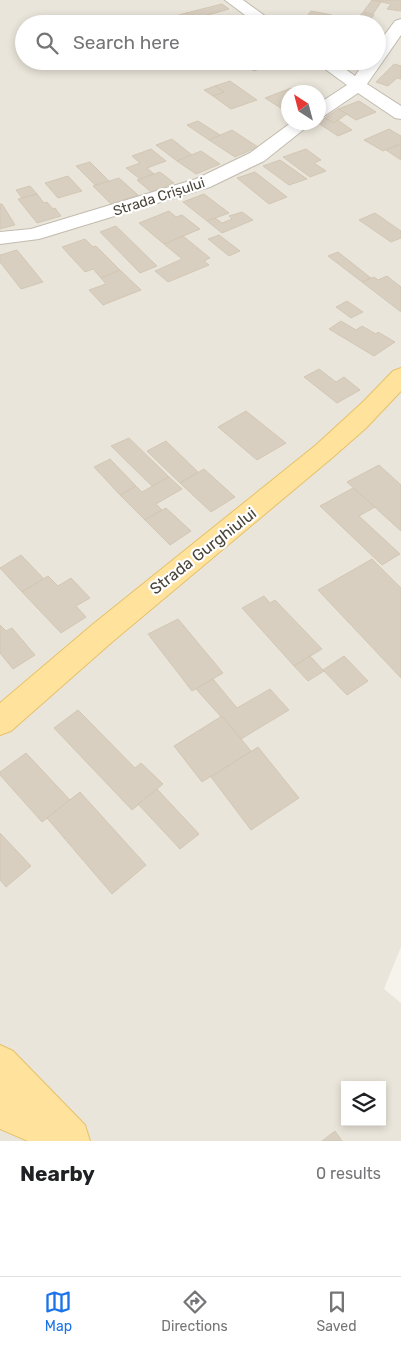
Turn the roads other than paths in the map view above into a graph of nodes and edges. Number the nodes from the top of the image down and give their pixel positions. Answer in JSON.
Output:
{"nodes":[{"id":1,"x":233,"y":0,"type":"edge"},
{"id":2,"x":255,"y":15,"type":"edge"},
{"id":3,"x":401,"y":24,"type":"edge"},
{"id":4,"x":386,"y":45,"type":"edge"},
{"id":5,"x":335,"y":70,"type":"edge"},
{"id":6,"x":368,"y":70,"type":"edge"},
{"id":7,"x":357,"y":86,"type":"junction"},
{"id":8,"x":326,"y":107,"type":"edge"},
{"id":9,"x":401,"y":114,"type":"edge"},
{"id":10,"x":293,"y":130,"type":"edge"},
{"id":11,"x":0,"y":238,"type":"edge"},
{"id":12,"x":401,"y":376,"type":"edge"},
{"id":13,"x":0,"y":722,"type":"edge"},
{"id":14,"x":0,"y":1064,"type":"edge"},
{"id":15,"x":0,"y":1110,"type":"edge"},
{"id":16,"x":73,"y":1140,"type":"edge"}],
"edges":[{"from":1,"to":2,"type":"street"},
{"from":3,"to":4,"type":"street"},
{"from":5,"to":7,"type":"street"},
{"from":6,"to":7,"type":"street"},
{"from":7,"to":8,"type":"street"},
{"from":7,"to":9,"type":"street"},
{"from":10,"to":11,"type":"street","name":"Strada Crișului"},
{"from":12,"to":13,"type":"main road","name":"Strada Gurghiului"},
{"from":14,"to":16,"type":"main road"},
{"from":15,"to":16,"type":"main road"}]}
